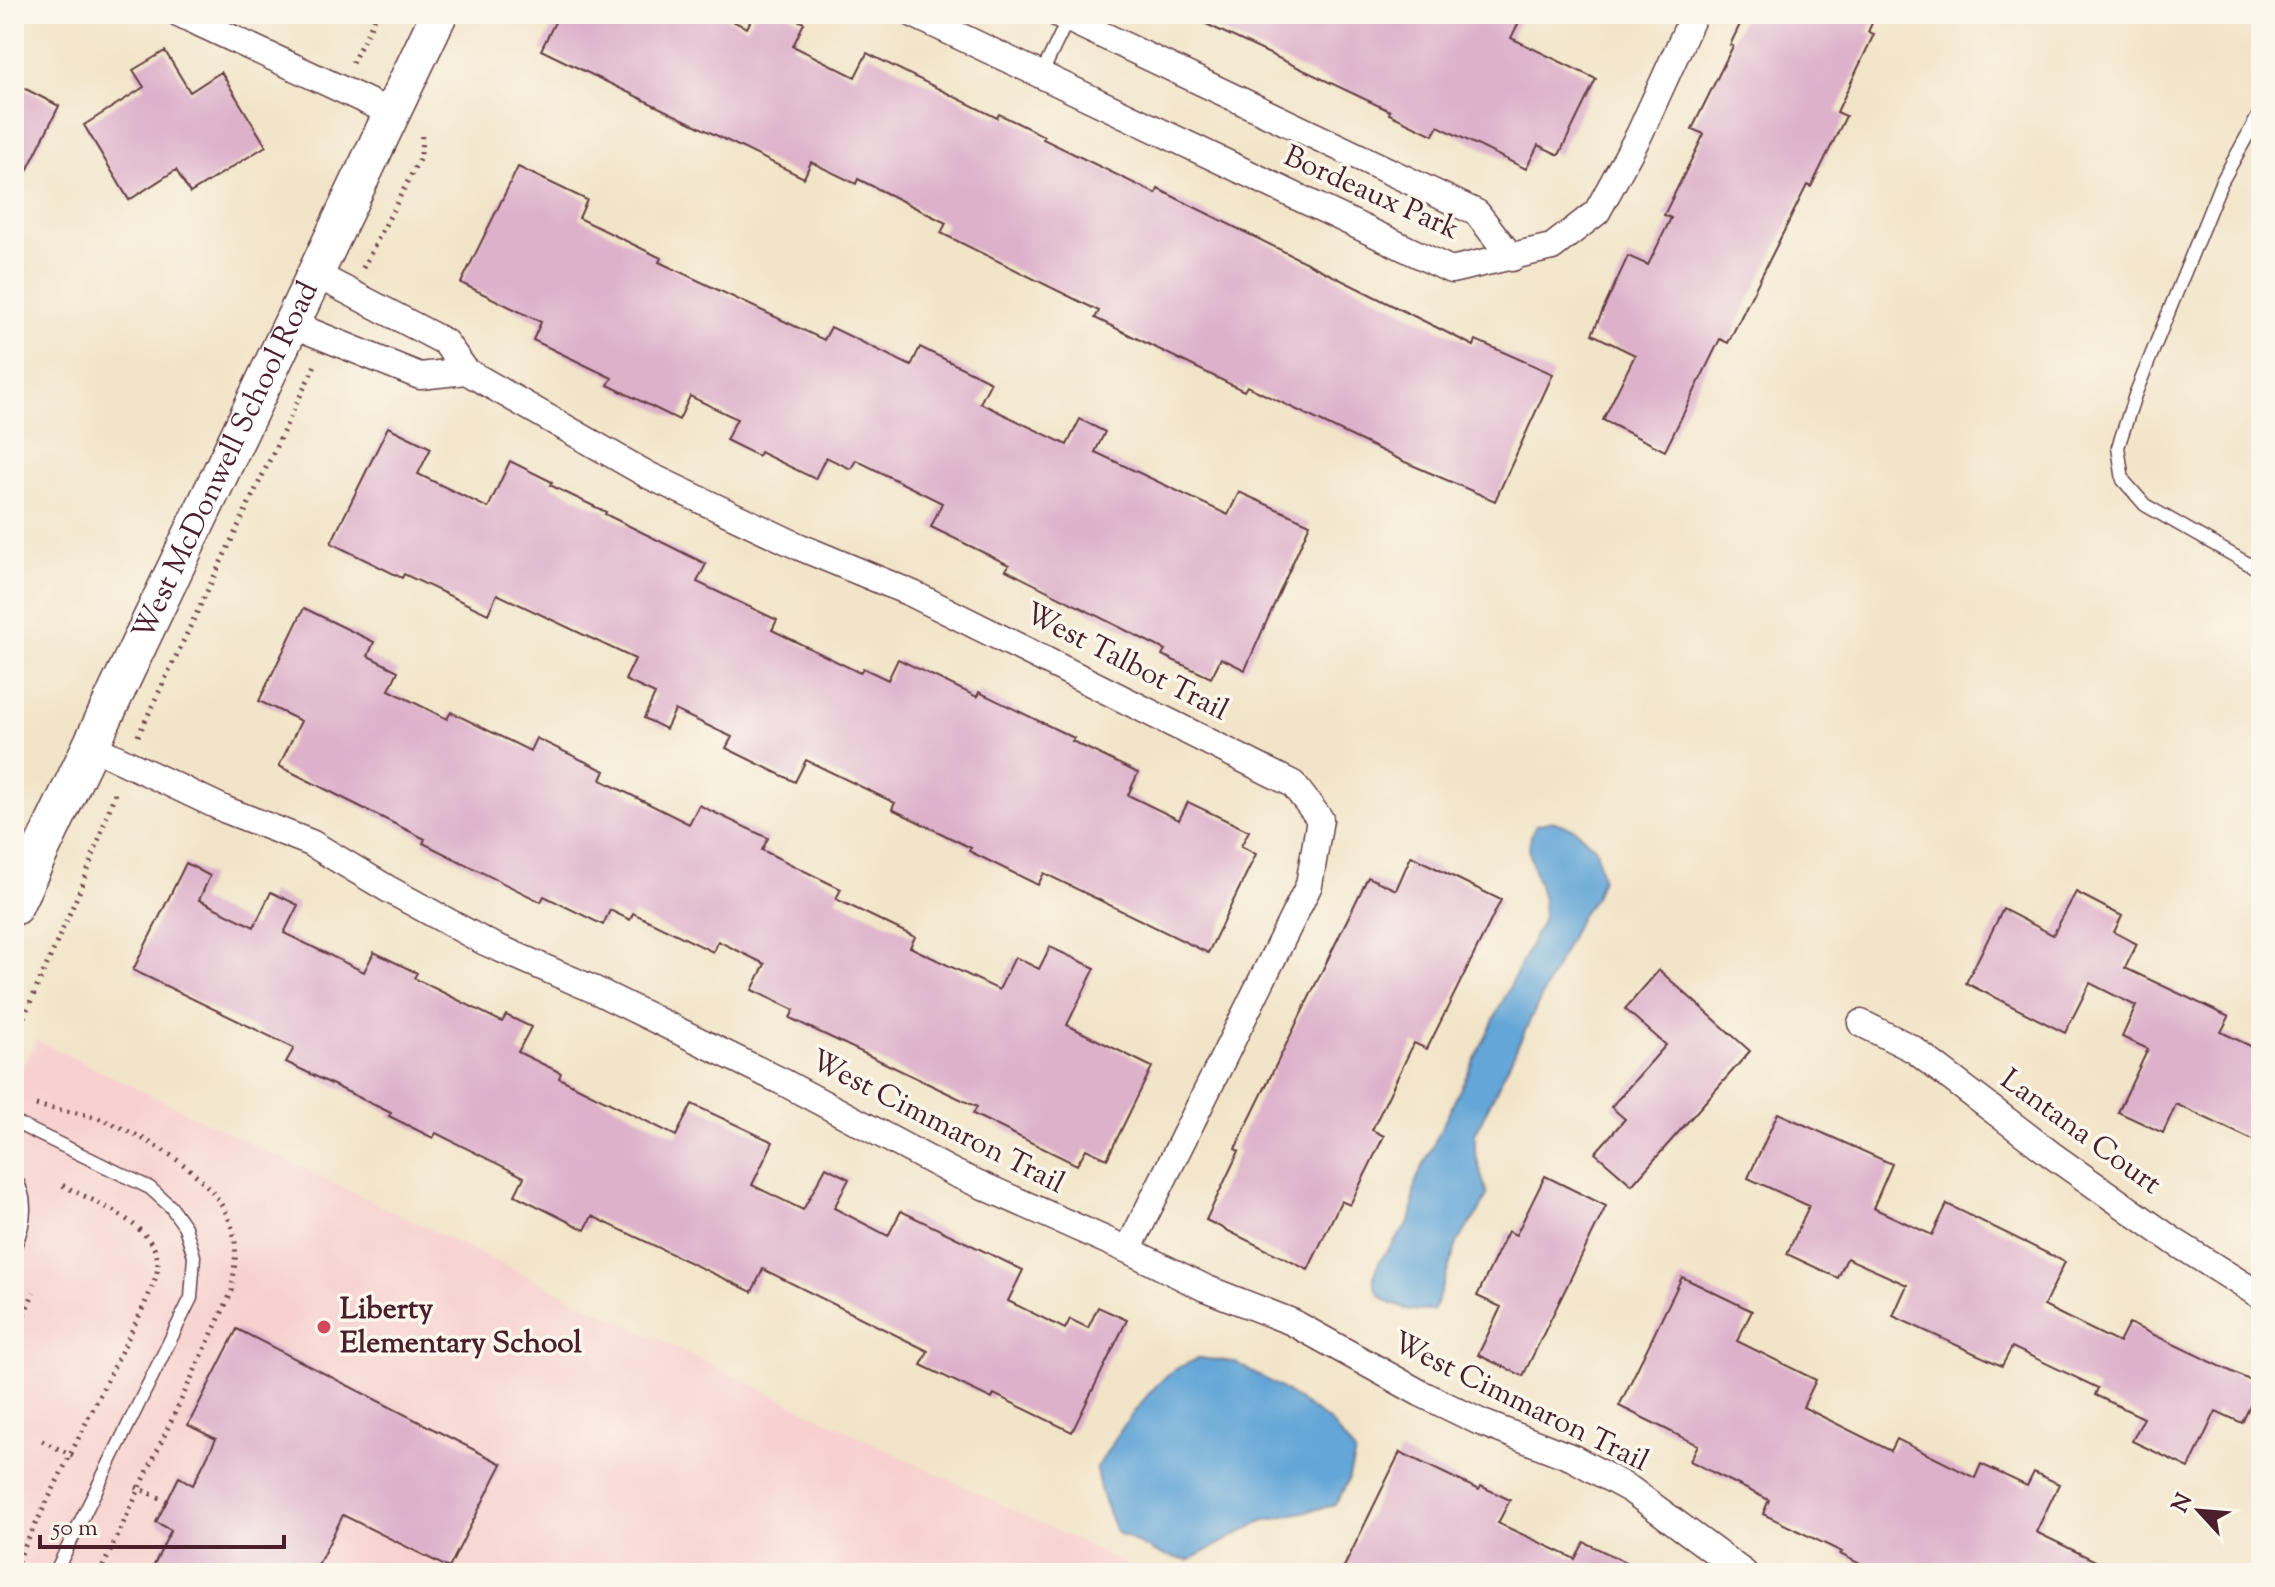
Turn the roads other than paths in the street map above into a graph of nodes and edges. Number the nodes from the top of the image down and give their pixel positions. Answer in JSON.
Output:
{"nodes":[{"id":1,"x":180,"y":14,"type":"edge"},
{"id":2,"x":439,"y":14,"type":"edge"},
{"id":3,"x":913,"y":14,"type":"edge"},
{"id":4,"x":1694,"y":14,"type":"edge"},
{"id":5,"x":1063,"y":16,"type":"edge"},
{"id":6,"x":1041,"y":75,"type":"junction"},
{"id":7,"x":2261,"y":111,"type":"edge"},
{"id":8,"x":408,"y":118,"type":"junction"},
{"id":9,"x":1512,"y":258,"type":"junction"},
{"id":10,"x":315,"y":274,"type":"junction"},
{"id":11,"x":291,"y":324,"type":"junction"},
{"id":12,"x":466,"y":371,"type":"junction"},
{"id":13,"x":2261,"y":571,"type":"edge"},
{"id":14,"x":91,"y":746,"type":"junction"},
{"id":15,"x":14,"y":907,"type":"edge"},
{"id":16,"x":1861,"y":1023,"type":"dead end"},
{"id":17,"x":14,"y":1122,"type":"edge"},
{"id":18,"x":14,"y":1177,"type":"edge"},
{"id":19,"x":14,"y":1248,"type":"edge"},
{"id":20,"x":1128,"y":1250,"type":"junction"},
{"id":21,"x":2261,"y":1296,"type":"edge"},
{"id":22,"x":55,"y":1573,"type":"edge"},
{"id":23,"x":1744,"y":1573,"type":"edge"}],
"edges":[{"from":1,"to":8,"type":"street"},
{"from":2,"to":8,"type":"main road","name":"West McDonwell School Road"},
{"from":3,"to":6,"type":"street","name":"Bordeaux Park"},
{"from":4,"to":9,"type":"street"},
{"from":5,"to":6,"type":"lane"},
{"from":5,"to":9,"type":"street","name":"Bordeaux Park"},
{"from":6,"to":9,"type":"street","name":"Bordeaux Park"},
{"from":7,"to":13,"type":"lane"},
{"from":8,"to":10,"type":"main road","name":"West McDonwell School Road"},
{"from":10,"to":11,"type":"main road","name":"West McDonwell School Road"},
{"from":10,"to":12,"type":"street","name":"West Talbot Trail"},
{"from":11,"to":12,"type":"street"},
{"from":11,"to":14,"type":"main road","name":"West McDonwell School Road"},
{"from":12,"to":20,"type":"street","name":"West Talbot Trail"},
{"from":14,"to":15,"type":"main road","name":"West McDonwell School Road"},
{"from":14,"to":20,"type":"street","name":"West Cimmaron Trail"},
{"from":16,"to":21,"type":"street","name":"Lantana Court"},
{"from":17,"to":22,"type":"lane"},
{"from":18,"to":19,"type":"lane"},
{"from":20,"to":23,"type":"street","name":"West Cimmaron Trail"}]}
